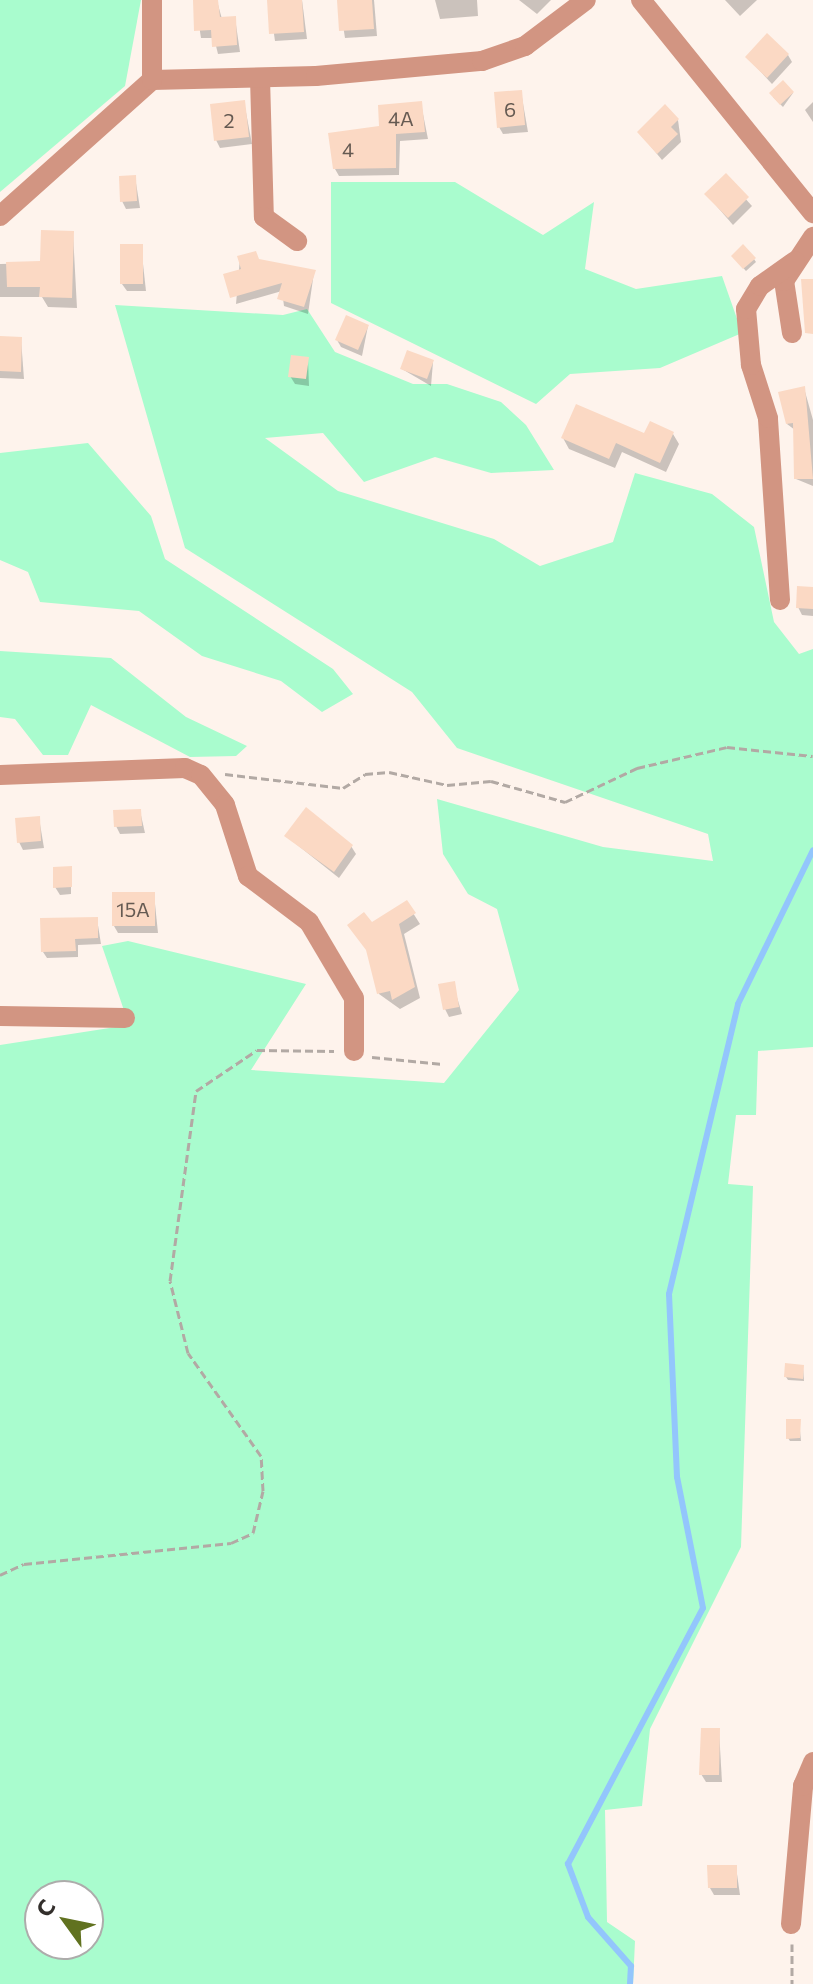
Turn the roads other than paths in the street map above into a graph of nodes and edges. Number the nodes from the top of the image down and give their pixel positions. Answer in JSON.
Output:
{"nodes":[{"id":1,"x":152,"y":0,"type":"edge"},
{"id":2,"x":586,"y":0,"type":"edge"},
{"id":3,"x":641,"y":0,"type":"edge"},
{"id":4,"x":260,"y":78,"type":"junction"},
{"id":5,"x":152,"y":80,"type":"junction"},
{"id":6,"x":7,"y":210,"type":"edge"},
{"id":7,"x":813,"y":213,"type":"edge"},
{"id":8,"x":813,"y":237,"type":"edge"},
{"id":9,"x":297,"y":241,"type":"dead end"},
{"id":10,"x":795,"y":261,"type":"junction"},
{"id":11,"x":792,"y":333,"type":"dead end"},
{"id":12,"x":780,"y":600,"type":"dead end"},
{"id":13,"x":0,"y":775,"type":"edge"},
{"id":14,"x":0,"y":1016,"type":"edge"},
{"id":15,"x":125,"y":1018,"type":"dead end"},
{"id":16,"x":354,"y":1051,"type":"road end"},
{"id":17,"x":813,"y":1762,"type":"edge"},
{"id":18,"x":791,"y":1924,"type":"road end"}],
"edges":[{"from":1,"to":5,"type":"street"},
{"from":2,"to":4,"type":"street"},
{"from":3,"to":7,"type":"street"},
{"from":4,"to":5,"type":"street"},
{"from":4,"to":9,"type":"street"},
{"from":5,"to":6,"type":"street"},
{"from":8,"to":10,"type":"street"},
{"from":10,"to":11,"type":"street"},
{"from":10,"to":12,"type":"street"},
{"from":13,"to":16,"type":"street"},
{"from":14,"to":15,"type":"street"},
{"from":17,"to":18,"type":"street"}]}
